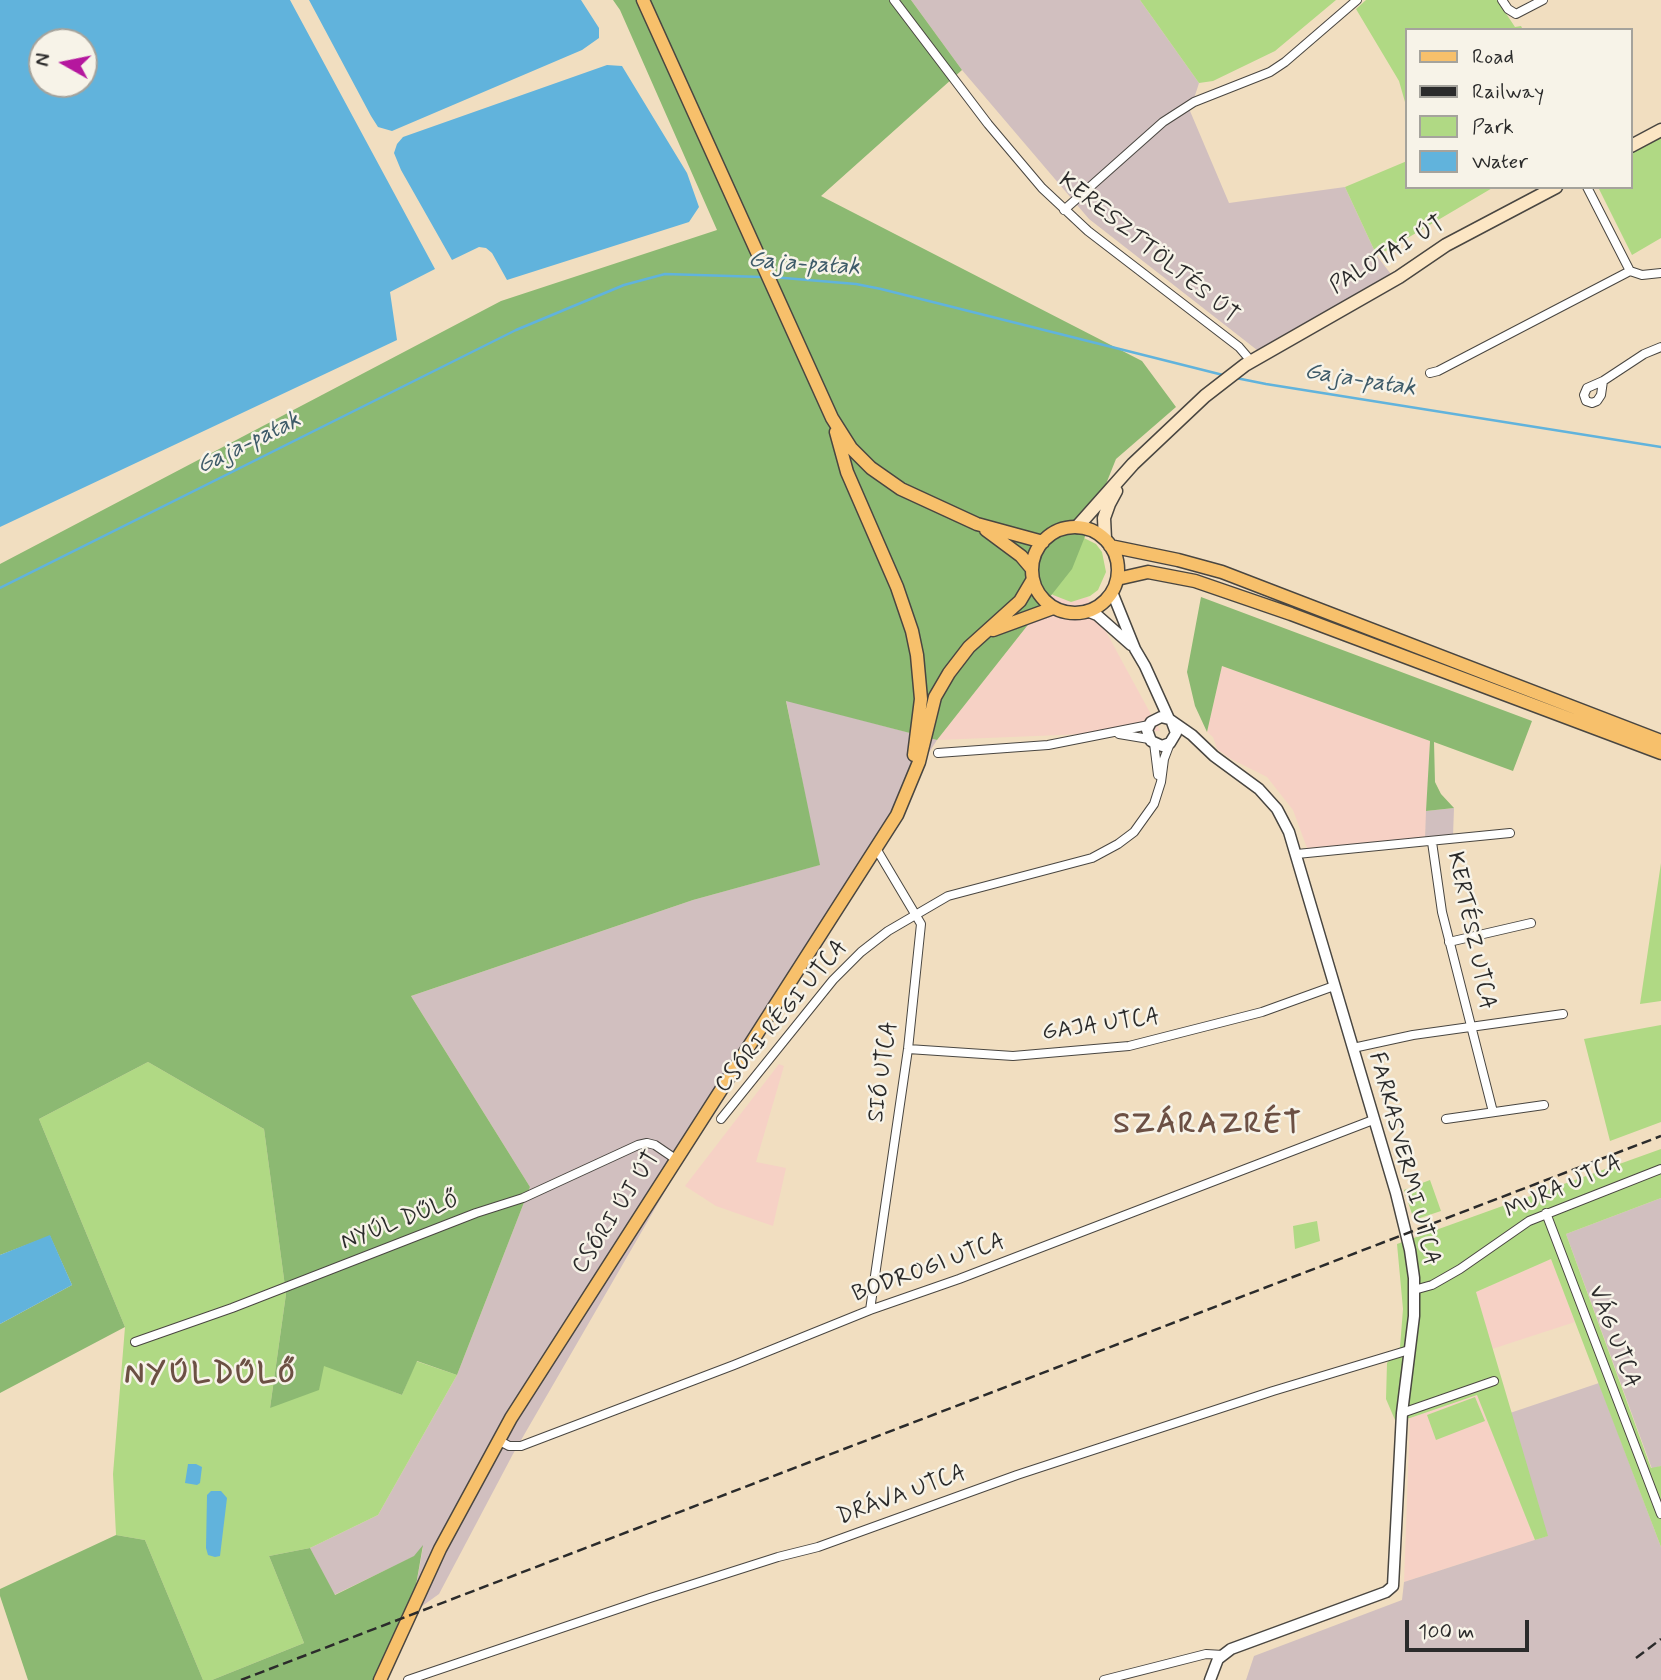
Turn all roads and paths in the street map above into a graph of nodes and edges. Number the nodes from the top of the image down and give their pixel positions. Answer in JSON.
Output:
{"nodes":[{"id":1,"x":643,"y":0,"type":"edge"},
{"id":2,"x":894,"y":0,"type":"edge"},
{"id":3,"x":1357,"y":0,"type":"edge"},
{"id":4,"x":1502,"y":0,"type":"edge"},
{"id":5,"x":1543,"y":0,"type":"edge"},
{"id":6,"x":1661,"y":130,"type":"edge"},
{"id":7,"x":1633,"y":145,"type":"edge"},
{"id":8,"x":1552,"y":189,"type":"edge"},
{"id":9,"x":1588,"y":189,"type":"edge"},
{"id":10,"x":1064,"y":210,"type":"junction"},
{"id":11,"x":1630,"y":271,"type":"junction"},
{"id":12,"x":1661,"y":273,"type":"edge"},
{"id":13,"x":1661,"y":347,"type":"edge"},
{"id":14,"x":1248,"y":363,"type":"junction"},
{"id":15,"x":1430,"y":373,"type":"dead end"},
{"id":16,"x":1603,"y":381,"type":"dead end"},
{"id":17,"x":832,"y":418,"type":"junction"},
{"id":18,"x":1133,"y":464,"type":"junction"},
{"id":19,"x":977,"y":524,"type":"junction"},
{"id":20,"x":1077,"y":527,"type":"junction"},
{"id":21,"x":1043,"y":542,"type":"junction"},
{"id":22,"x":1107,"y":543,"type":"junction"},
{"id":23,"x":1033,"y":574,"type":"junction"},
{"id":24,"x":1117,"y":579,"type":"junction"},
{"id":25,"x":1112,"y":592,"type":"junction"},
{"id":26,"x":1053,"y":608,"type":"junction"},
{"id":27,"x":1087,"y":611,"type":"junction"},
{"id":28,"x":986,"y":633,"type":"junction"},
{"id":29,"x":1135,"y":649,"type":"junction"},
{"id":30,"x":1154,"y":687,"type":"junction"},
{"id":31,"x":1171,"y":720,"type":"junction"},
{"id":32,"x":1151,"y":722,"type":"junction"},
{"id":33,"x":1113,"y":733,"type":"junction"},
{"id":34,"x":1151,"y":741,"type":"junction"},
{"id":35,"x":1661,"y":741,"type":"edge"},
{"id":36,"x":1171,"y":742,"type":"junction"},
{"id":37,"x":1201,"y":745,"type":"junction"},
{"id":38,"x":938,"y":753,"type":"dead end"},
{"id":39,"x":1661,"y":753,"type":"edge"},
{"id":40,"x":912,"y":781,"type":"junction"},
{"id":41,"x":1158,"y":789,"type":"junction"},
{"id":42,"x":1510,"y":833,"type":"dead end"},
{"id":43,"x":1432,"y":842,"type":"junction"},
{"id":44,"x":877,"y":850,"type":"junction"},
{"id":45,"x":1297,"y":854,"type":"junction"},
{"id":46,"x":916,"y":913,"type":"junction"},
{"id":47,"x":1531,"y":923,"type":"dead end"},
{"id":48,"x":1449,"y":942,"type":"junction"},
{"id":49,"x":1334,"y":986,"type":"junction"},
{"id":50,"x":1563,"y":1014,"type":"dead end"},
{"id":51,"x":1471,"y":1027,"type":"junction"},
{"id":52,"x":1353,"y":1048,"type":"junction"},
{"id":53,"x":908,"y":1049,"type":"junction"},
{"id":54,"x":1544,"y":1105,"type":"dead end"},
{"id":55,"x":1493,"y":1112,"type":"junction"},
{"id":56,"x":721,"y":1119,"type":"dead end"},
{"id":57,"x":1373,"y":1119,"type":"junction"},
{"id":58,"x":1446,"y":1119,"type":"dead end"},
{"id":59,"x":677,"y":1160,"type":"junction"},
{"id":60,"x":1661,"y":1169,"type":"edge"},
{"id":61,"x":1546,"y":1213,"type":"junction"},
{"id":62,"x":1414,"y":1290,"type":"junction"},
{"id":63,"x":870,"y":1310,"type":"junction"},
{"id":64,"x":135,"y":1342,"type":"dead end"},
{"id":65,"x":1409,"y":1350,"type":"junction"},
{"id":66,"x":1494,"y":1381,"type":"dead end"},
{"id":67,"x":1402,"y":1413,"type":"junction"},
{"id":68,"x":498,"y":1440,"type":"junction"},
{"id":69,"x":1661,"y":1514,"type":"edge"},
{"id":70,"x":1223,"y":1655,"type":"junction"},
{"id":71,"x":385,"y":1679,"type":"edge"},
{"id":72,"x":408,"y":1680,"type":"edge"},
{"id":73,"x":1104,"y":1680,"type":"edge"},
{"id":74,"x":1210,"y":1680,"type":"edge"}],
"edges":[{"from":1,"to":17,"type":"main road"},
{"from":2,"to":10,"type":"street","name":"KERESZTTÖLTÉS ÚT"},
{"from":3,"to":10,"type":"street"},
{"from":4,"to":5,"type":"street"},
{"from":6,"to":7,"type":"main road"},
{"from":8,"to":14,"type":"main road","name":"PALOTAI ÚT"},
{"from":9,"to":11,"type":"street"},
{"from":10,"to":14,"type":"street","name":"KERESZTTÖLTÉS ÚT"},
{"from":11,"to":12,"type":"street"},
{"from":11,"to":15,"type":"street"},
{"from":13,"to":16,"type":"street"},
{"from":14,"to":18,"type":"main road","name":"PALOTAI ÚT"},
{"from":17,"to":19,"type":"main road"},
{"from":17,"to":40,"type":"main road"},
{"from":18,"to":20,"type":"main road"},
{"from":18,"to":22,"type":"main road"},
{"from":19,"to":21,"type":"main road"},
{"from":19,"to":23,"type":"main road"},
{"from":20,"to":21,"type":"main road"},
{"from":20,"to":22,"type":"main road"},
{"from":21,"to":23,"type":"main road"},
{"from":22,"to":24,"type":"main road"},
{"from":22,"to":35,"type":"main road"},
{"from":23,"to":26,"type":"main road"},
{"from":23,"to":28,"type":"main road"},
{"from":24,"to":25,"type":"main road"},
{"from":24,"to":39,"type":"main road"},
{"from":25,"to":27,"type":"main road"},
{"from":25,"to":29,"type":"street"},
{"from":26,"to":27,"type":"main road"},
{"from":26,"to":28,"type":"main road"},
{"from":27,"to":29,"type":"street"},
{"from":28,"to":40,"type":"main road"},
{"from":29,"to":30,"type":"street"},
{"from":30,"to":31,"type":"street"},
{"from":30,"to":32,"type":"street"},
{"from":31,"to":32,"type":"street"},
{"from":31,"to":36,"type":"street"},
{"from":31,"to":37,"type":"street","name":"FARKASVERMI UTCA"},
{"from":32,"to":33,"type":"street"},
{"from":32,"to":34,"type":"street"},
{"from":33,"to":34,"type":"street"},
{"from":33,"to":38,"type":"street"},
{"from":34,"to":36,"type":"street"},
{"from":34,"to":41,"type":"street","name":"CSÓRI RÉGI UTCA"},
{"from":36,"to":37,"type":"street","name":"FARKASVERMI UTCA"},
{"from":36,"to":41,"type":"street","name":"CSÓRI RÉGI UTCA"},
{"from":37,"to":45,"type":"street","name":"FARKASVERMI UTCA"},
{"from":40,"to":44,"type":"main road","name":"CSÓRI ÚJ ÚT"},
{"from":41,"to":46,"type":"street","name":"CSÓRI RÉGI UTCA"},
{"from":42,"to":43,"type":"street","name":"KERTÉSZ UTCA"},
{"from":43,"to":45,"type":"street","name":"KERTÉSZ UTCA"},
{"from":43,"to":48,"type":"street","name":"KERTÉSZ UTCA"},
{"from":44,"to":46,"type":"street","name":"SIÓ UTCA"},
{"from":44,"to":59,"type":"main road","name":"CSÓRI ÚJ ÚT"},
{"from":45,"to":49,"type":"street","name":"FARKASVERMI UTCA"},
{"from":46,"to":53,"type":"street","name":"SIÓ UTCA"},
{"from":46,"to":56,"type":"street","name":"CSÓRI RÉGI UTCA"},
{"from":47,"to":48,"type":"street"},
{"from":48,"to":51,"type":"street","name":"KERTÉSZ UTCA"},
{"from":49,"to":52,"type":"street","name":"FARKASVERMI UTCA"},
{"from":49,"to":53,"type":"street","name":"GAJA UTCA"},
{"from":50,"to":51,"type":"street","name":"KERTÉSZ UTCA"},
{"from":51,"to":52,"type":"street","name":"KERTÉSZ UTCA"},
{"from":51,"to":55,"type":"street","name":"KERTÉSZ UTCA"},
{"from":52,"to":57,"type":"street","name":"FARKASVERMI UTCA"},
{"from":53,"to":63,"type":"street","name":"SIÓ UTCA"},
{"from":54,"to":55,"type":"street"},
{"from":55,"to":58,"type":"street"},
{"from":57,"to":62,"type":"street","name":"FARKASVERMI UTCA"},
{"from":57,"to":63,"type":"street","name":"BODROGI UTCA"},
{"from":59,"to":64,"type":"street","name":"NYÚL DŰLŐ"},
{"from":59,"to":68,"type":"main road","name":"CSÓRI ÚJ ÚT"},
{"from":60,"to":61,"type":"street","name":"MURA UTCA"},
{"from":61,"to":62,"type":"street","name":"MURA UTCA"},
{"from":61,"to":69,"type":"street","name":"VÁG UTCA"},
{"from":62,"to":65,"type":"street","name":"FARKASVERMI UTCA"},
{"from":63,"to":68,"type":"street","name":"BODROGI UTCA"},
{"from":65,"to":67,"type":"street","name":"FARKASVERMI UTCA"},
{"from":65,"to":72,"type":"street","name":"DRÁVA UTCA"},
{"from":66,"to":67,"type":"street"},
{"from":67,"to":70,"type":"street","name":"FARKASVERMI UTCA"},
{"from":68,"to":71,"type":"main road","name":"CSÓRI ÚJ ÚT"},
{"from":70,"to":73,"type":"street"},
{"from":70,"to":74,"type":"street"}]}
